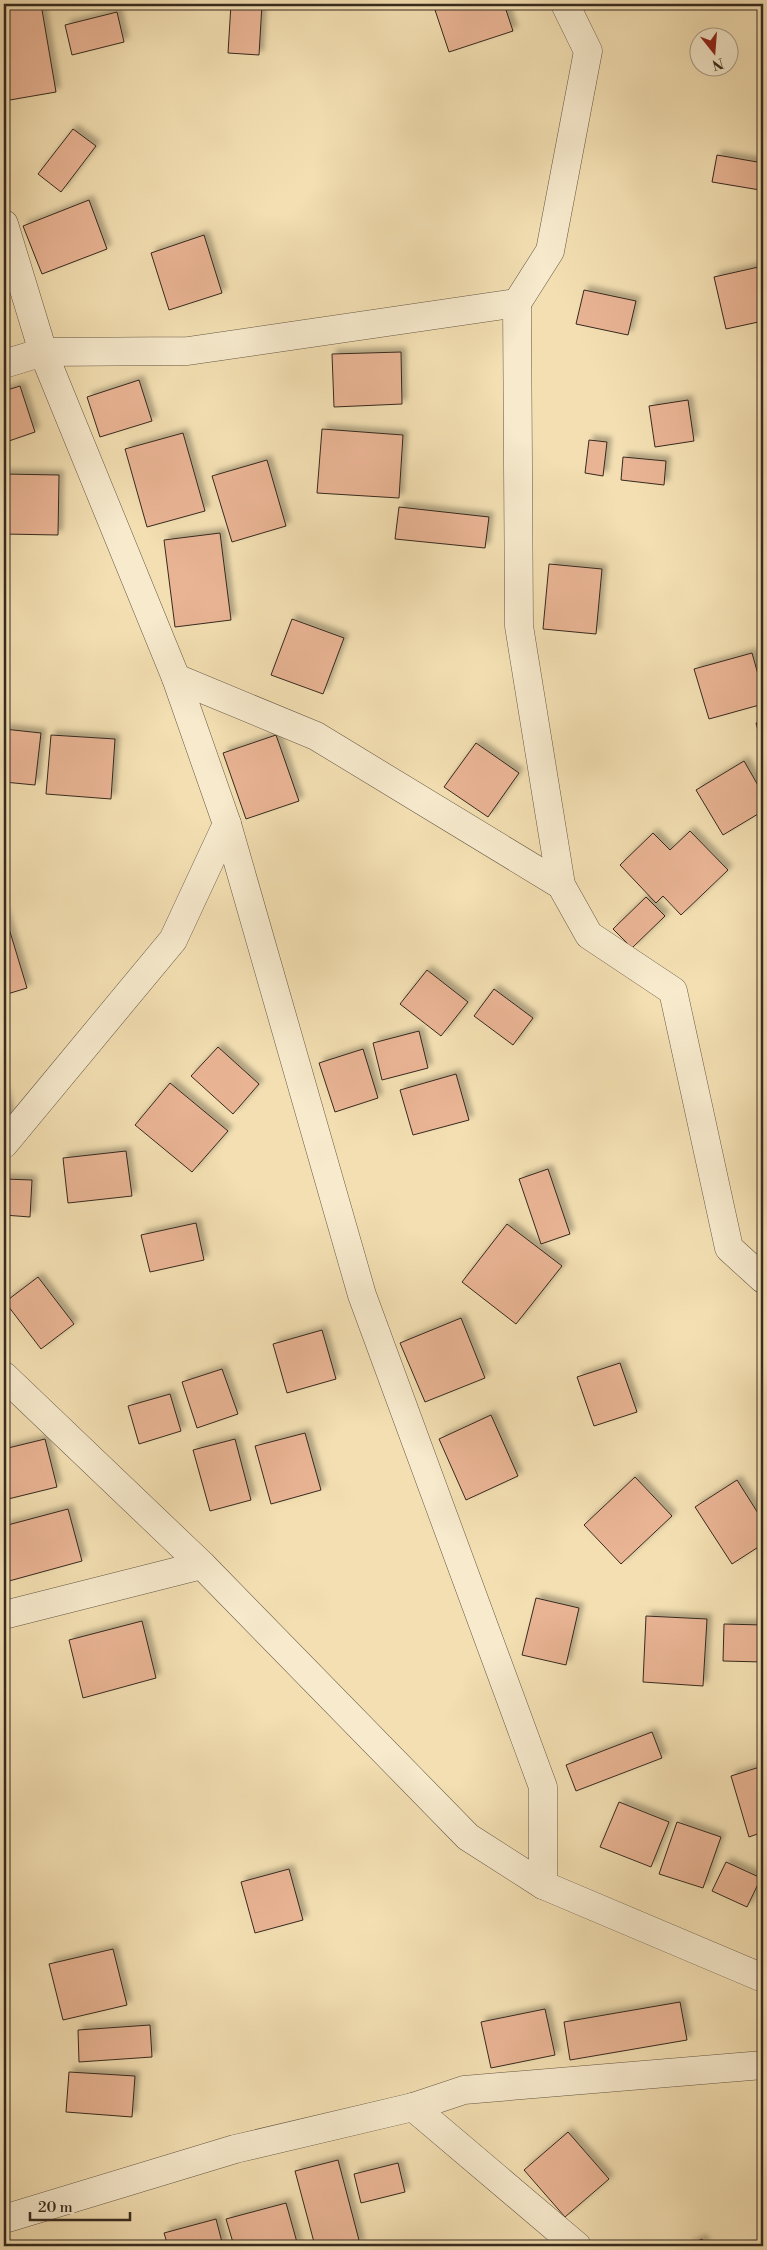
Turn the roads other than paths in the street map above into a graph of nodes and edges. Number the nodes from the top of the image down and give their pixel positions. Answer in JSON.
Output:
{"nodes":[{"id":1,"x":565,"y":4,"type":"edge"},
{"id":2,"x":4,"y":224,"type":"edge"},
{"id":3,"x":517,"y":303,"type":"junction"},
{"id":4,"x":43,"y":352,"type":"junction"},
{"id":5,"x":4,"y":364,"type":"edge"},
{"id":6,"x":176,"y":678,"type":"junction"},
{"id":7,"x":227,"y":824,"type":"junction"},
{"id":8,"x":561,"y":886,"type":"junction"},
{"id":9,"x":4,"y":1144,"type":"edge"},
{"id":10,"x":763,"y":1279,"type":"edge"},
{"id":11,"x":4,"y":1376,"type":"edge"},
{"id":12,"x":202,"y":1565,"type":"junction"},
{"id":13,"x":4,"y":1615,"type":"edge"},
{"id":14,"x":543,"y":1885,"type":"junction"},
{"id":15,"x":763,"y":1978,"type":"edge"},
{"id":16,"x":763,"y":2065,"type":"edge"},
{"id":17,"x":413,"y":2107,"type":"junction"},
{"id":18,"x":4,"y":2219,"type":"edge"},
{"id":19,"x":578,"y":2246,"type":"edge"}],
"edges":[{"from":1,"to":3,"type":"street"},
{"from":2,"to":4,"type":"street"},
{"from":3,"to":4,"type":"street"},
{"from":3,"to":8,"type":"street"},
{"from":4,"to":5,"type":"street"},
{"from":4,"to":6,"type":"street"},
{"from":6,"to":7,"type":"street"},
{"from":6,"to":8,"type":"street"},
{"from":7,"to":9,"type":"street"},
{"from":7,"to":14,"type":"street"},
{"from":8,"to":10,"type":"street"},
{"from":11,"to":12,"type":"street"},
{"from":12,"to":13,"type":"street"},
{"from":12,"to":14,"type":"street"},
{"from":14,"to":15,"type":"street"},
{"from":16,"to":17,"type":"street"},
{"from":17,"to":18,"type":"street"},
{"from":17,"to":19,"type":"street"}]}
